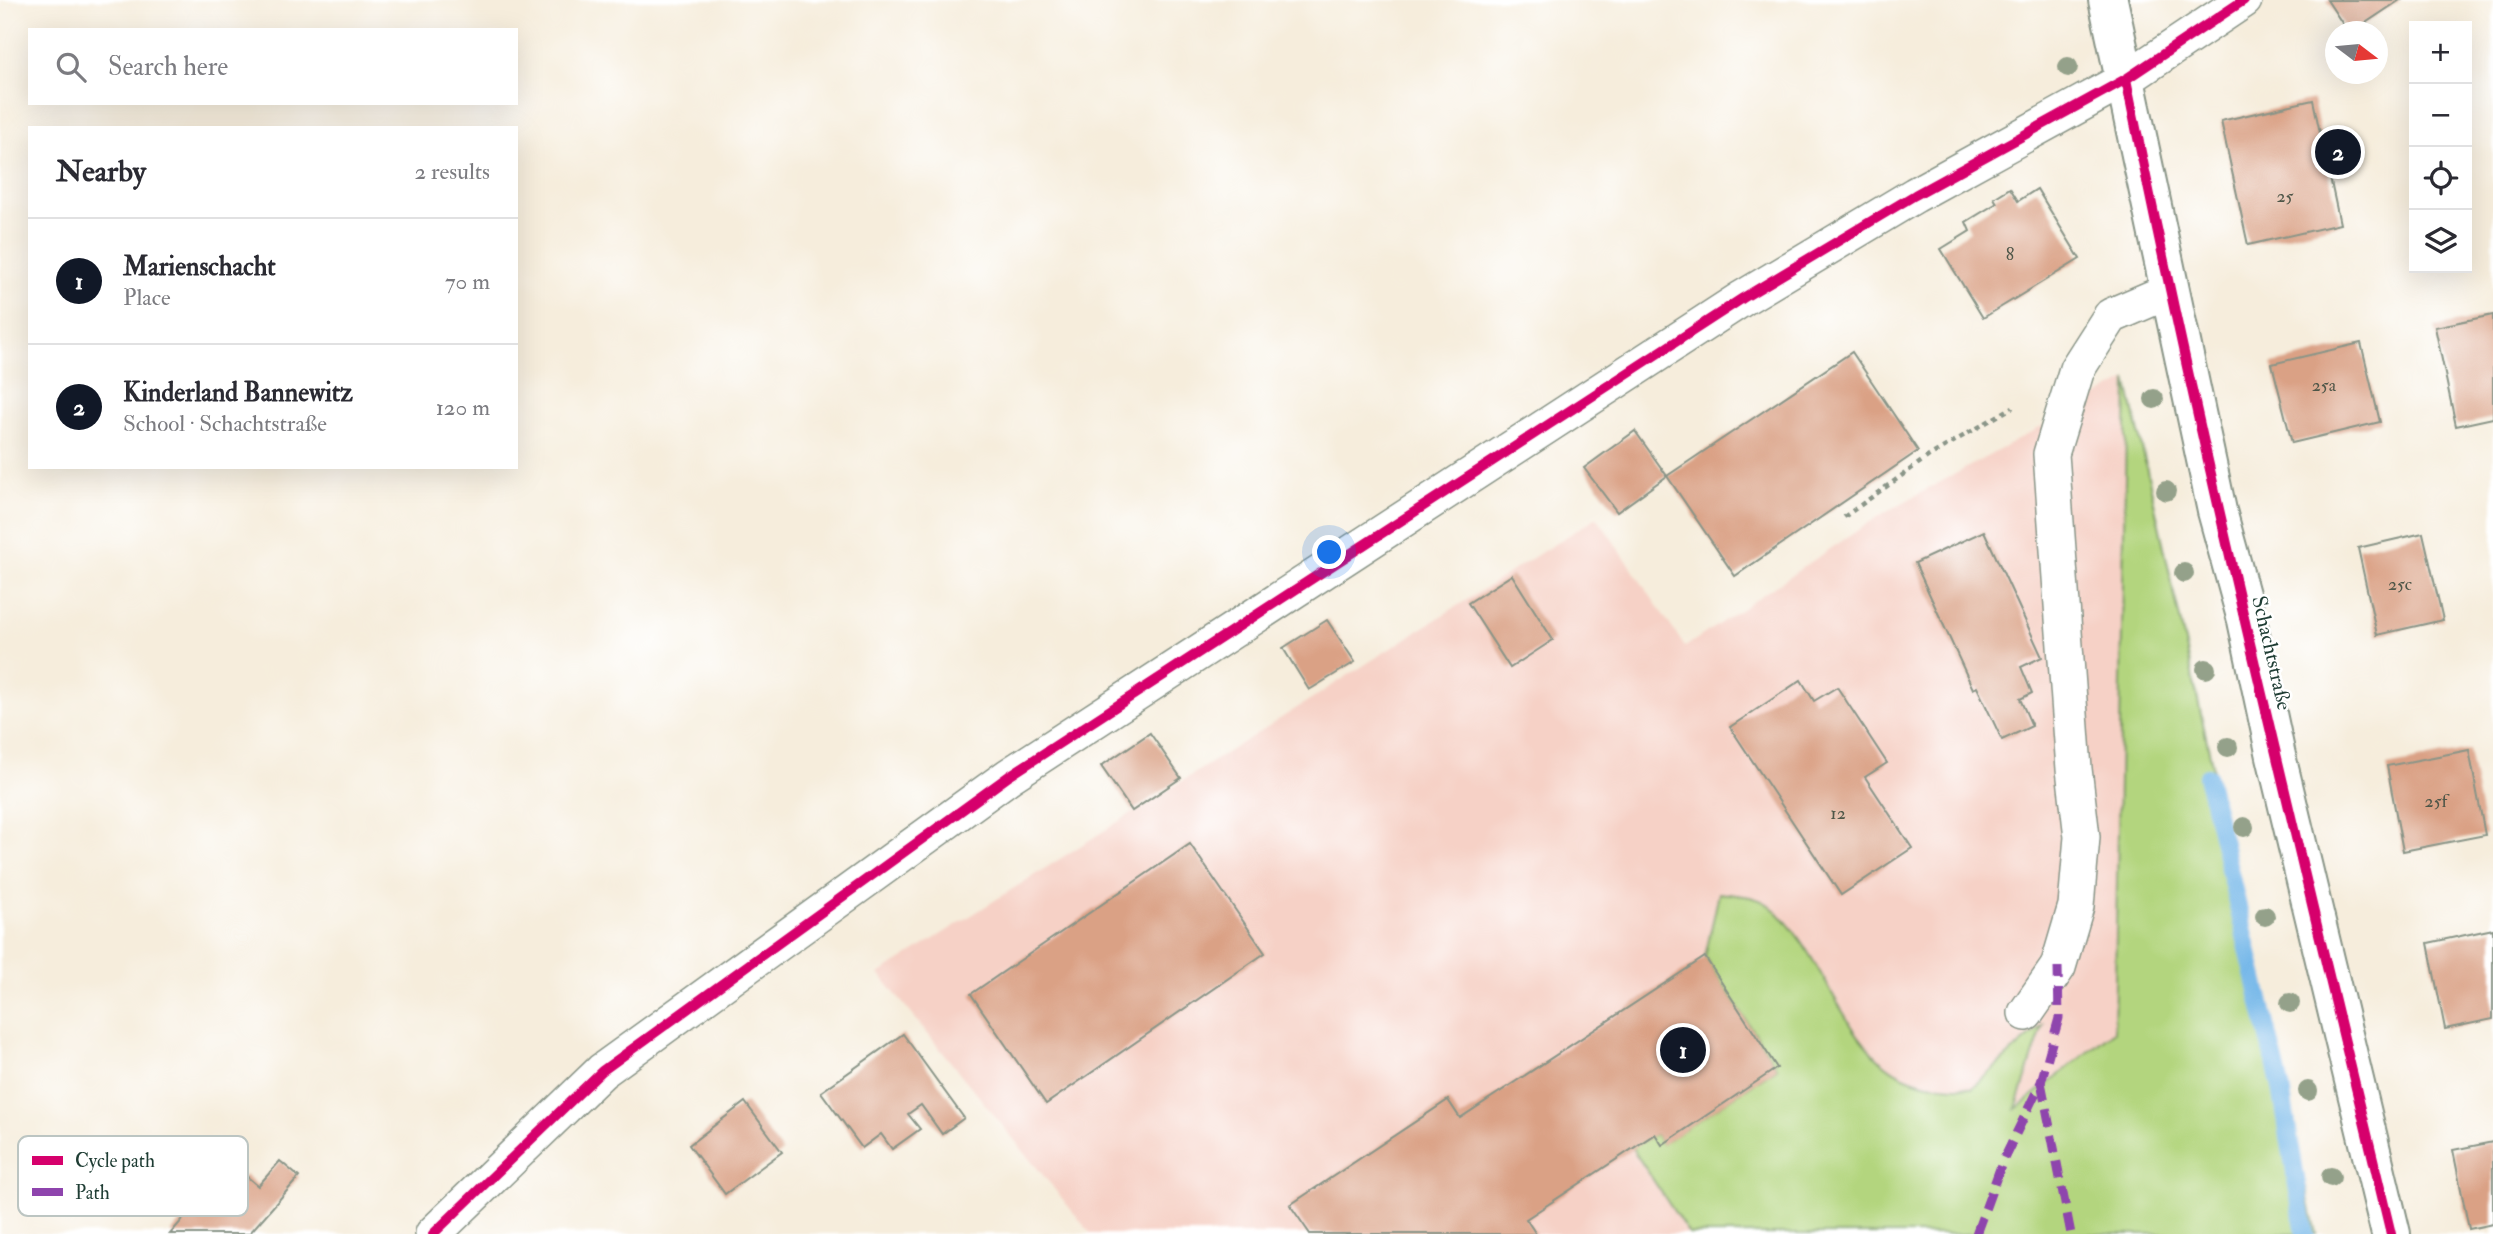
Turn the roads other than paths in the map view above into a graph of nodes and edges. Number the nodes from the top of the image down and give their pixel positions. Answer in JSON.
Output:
{"nodes":[{"id":1,"x":2108,"y":0,"type":"edge"},
{"id":2,"x":2244,"y":0,"type":"edge"},
{"id":3,"x":2126,"y":79,"type":"junction"},
{"id":4,"x":2169,"y":290,"type":"junction"},
{"id":5,"x":2026,"y":1013,"type":"dead end"},
{"id":6,"x":433,"y":1234,"type":"edge"},
{"id":7,"x":2391,"y":1234,"type":"edge"}],
"edges":[{"from":1,"to":3,"type":"street","name":"Schachtstraße"},
{"from":2,"to":3,"type":"lane"},
{"from":3,"to":4,"type":"street","name":"Schachtstraße"},
{"from":3,"to":6,"type":"lane"},
{"from":4,"to":5,"type":"lane"},
{"from":4,"to":7,"type":"street","name":"Schachtstraße"}]}
